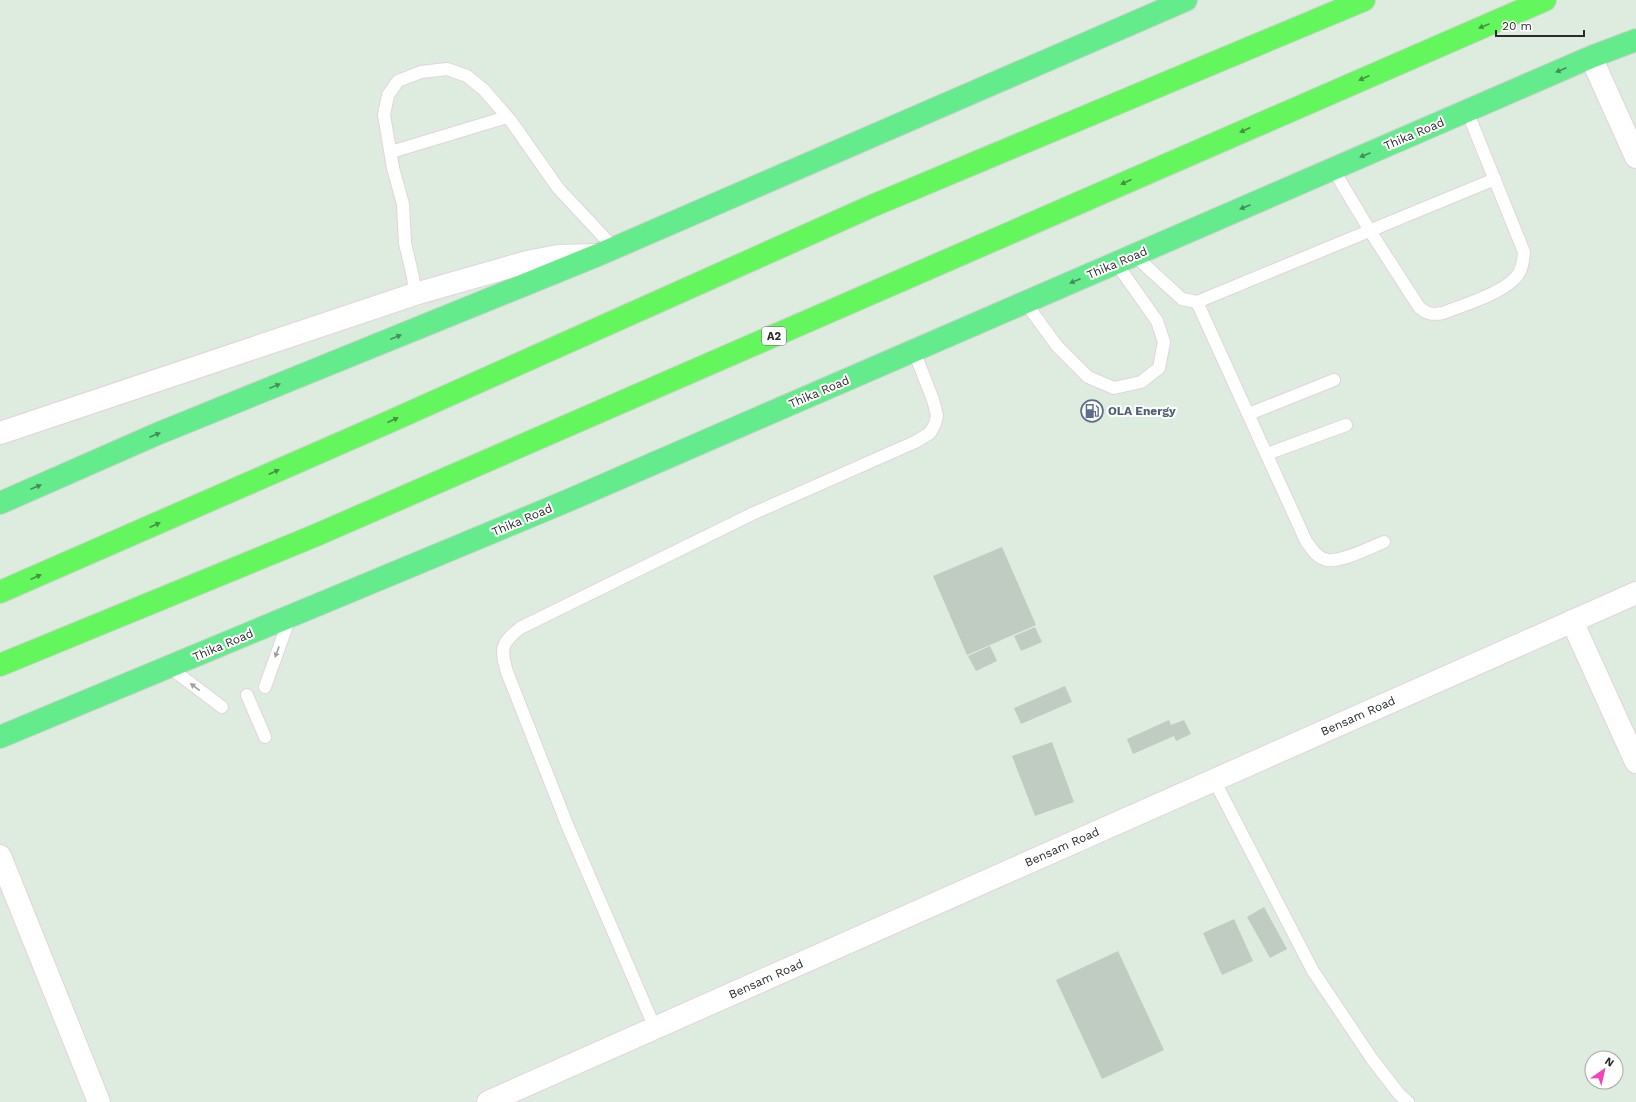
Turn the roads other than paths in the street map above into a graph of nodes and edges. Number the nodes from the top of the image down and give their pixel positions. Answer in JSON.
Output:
{"nodes":[{"id":1,"x":1186,"y":0,"type":"edge"},
{"id":2,"x":1364,"y":0,"type":"edge"},
{"id":3,"x":1545,"y":0,"type":"edge"},
{"id":4,"x":1636,"y":40,"type":"edge"},
{"id":5,"x":1591,"y":57,"type":"junction"},
{"id":6,"x":1467,"y":111,"type":"junction"},
{"id":7,"x":507,"y":117,"type":"junction"},
{"id":8,"x":391,"y":152,"type":"junction"},
{"id":9,"x":1636,"y":157,"type":"edge"},
{"id":10,"x":1333,"y":169,"type":"junction"},
{"id":11,"x":1495,"y":179,"type":"junction"},
{"id":12,"x":1370,"y":231,"type":"junction"},
{"id":13,"x":606,"y":252,"type":"junction"},
{"id":14,"x":1125,"y":259,"type":"junction"},
{"id":15,"x":415,"y":294,"type":"junction"},
{"id":16,"x":1025,"y":302,"type":"junction"},
{"id":17,"x":1197,"y":302,"type":"junction"},
{"id":18,"x":914,"y":351,"type":"junction"},
{"id":19,"x":1334,"y":380,"type":"dead end"},
{"id":20,"x":1248,"y":414,"type":"junction"},
{"id":21,"x":1346,"y":425,"type":"dead end"},
{"id":22,"x":0,"y":433,"type":"edge"},
{"id":23,"x":1267,"y":454,"type":"junction"},
{"id":24,"x":0,"y":503,"type":"edge"},
{"id":25,"x":1384,"y":542,"type":"dead end"},
{"id":26,"x":0,"y":592,"type":"edge"},
{"id":27,"x":1636,"y":593,"type":"edge"},
{"id":28,"x":290,"y":617,"type":"junction"},
{"id":29,"x":1572,"y":621,"type":"junction"},
{"id":30,"x":0,"y":665,"type":"edge"},
{"id":31,"x":169,"y":667,"type":"junction"},
{"id":32,"x":265,"y":687,"type":"dead end"},
{"id":33,"x":247,"y":695,"type":"dead end"},
{"id":34,"x":222,"y":707,"type":"dead end"},
{"id":35,"x":0,"y":737,"type":"edge"},
{"id":36,"x":265,"y":737,"type":"dead end"},
{"id":37,"x":1636,"y":762,"type":"edge"},
{"id":38,"x":1214,"y":780,"type":"junction"},
{"id":39,"x":0,"y":856,"type":"edge"},
{"id":40,"x":654,"y":1028,"type":"junction"},
{"id":41,"x":99,"y":1102,"type":"edge"},
{"id":42,"x":488,"y":1102,"type":"edge"},
{"id":43,"x":1408,"y":1102,"type":"edge"}],
"edges":[{"from":1,"to":13,"type":"main road"},
{"from":26,"to":2,"type":"highway","one_way":true},
{"from":3,"to":30,"type":"highway","number":"A2","one_way":true},
{"from":4,"to":5,"type":"main road","name":"Thika Road"},
{"from":5,"to":6,"type":"main road","name":"Thika Road","one_way":true},
{"from":5,"to":9,"type":"street"},
{"from":6,"to":10,"type":"main road","name":"Thika Road","one_way":true},
{"from":6,"to":11,"type":"lane"},
{"from":7,"to":8,"type":"lane"},
{"from":7,"to":8,"type":"lane"},
{"from":7,"to":13,"type":"lane"},
{"from":8,"to":15,"type":"lane"},
{"from":10,"to":12,"type":"lane"},
{"from":10,"to":14,"type":"main road","name":"Thika Road","one_way":true},
{"from":11,"to":12,"type":"lane"},
{"from":11,"to":12,"type":"lane"},
{"from":12,"to":17,"type":"lane"},
{"from":13,"to":15,"type":"street"},
{"from":24,"to":13,"type":"main road","one_way":true},
{"from":14,"to":16,"type":"main road","name":"Thika Road","one_way":true},
{"from":14,"to":16,"type":"lane"},
{"from":14,"to":17,"type":"lane"},
{"from":15,"to":22,"type":"street"},
{"from":16,"to":18,"type":"main road","name":"Thika Road"},
{"from":17,"to":20,"type":"lane"},
{"from":18,"to":28,"type":"main road","name":"Thika Road"},
{"from":18,"to":40,"type":"lane"},
{"from":19,"to":20,"type":"lane"},
{"from":20,"to":23,"type":"lane"},
{"from":21,"to":23,"type":"lane"},
{"from":23,"to":25,"type":"lane"},
{"from":27,"to":29,"type":"street","name":"Bensam Road"},
{"from":28,"to":31,"type":"main road","name":"Thika Road"},
{"from":28,"to":32,"type":"lane","one_way":true},
{"from":29,"to":37,"type":"street"},
{"from":29,"to":38,"type":"street","name":"Bensam Road"},
{"from":34,"to":31,"type":"lane","one_way":true},
{"from":31,"to":35,"type":"main road","name":"Thika Road"},
{"from":33,"to":36,"type":"lane"},
{"from":38,"to":40,"type":"street","name":"Bensam Road"},
{"from":38,"to":43,"type":"lane"},
{"from":39,"to":41,"type":"street"},
{"from":40,"to":42,"type":"street","name":"Bensam Road"}]}
